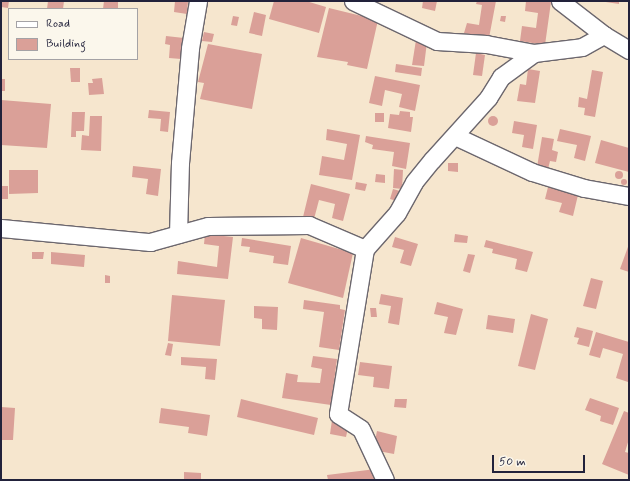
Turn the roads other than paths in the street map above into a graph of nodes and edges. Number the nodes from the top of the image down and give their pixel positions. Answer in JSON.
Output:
{"nodes":[{"id":1,"x":198,"y":1,"type":"edge"},
{"id":2,"x":353,"y":1,"type":"edge"},
{"id":3,"x":560,"y":1,"type":"edge"},
{"id":4,"x":604,"y":35,"type":"junction"},
{"id":5,"x":629,"y":50,"type":"edge"},
{"id":6,"x":534,"y":54,"type":"junction"},
{"id":7,"x":455,"y":136,"type":"junction"},
{"id":8,"x":629,"y":196,"type":"edge"},
{"id":9,"x":1,"y":228,"type":"edge"},
{"id":10,"x":178,"y":234,"type":"junction"},
{"id":11,"x":365,"y":249,"type":"junction"},
{"id":12,"x":386,"y":480,"type":"edge"}],
"edges":[{"from":1,"to":10,"type":"street"},
{"from":2,"to":6,"type":"street"},
{"from":3,"to":4,"type":"street"},
{"from":4,"to":5,"type":"street"},
{"from":4,"to":6,"type":"street"},
{"from":6,"to":7,"type":"street"},
{"from":7,"to":8,"type":"street"},
{"from":7,"to":11,"type":"street"},
{"from":9,"to":10,"type":"street"},
{"from":10,"to":11,"type":"street"},
{"from":11,"to":12,"type":"street"}]}
